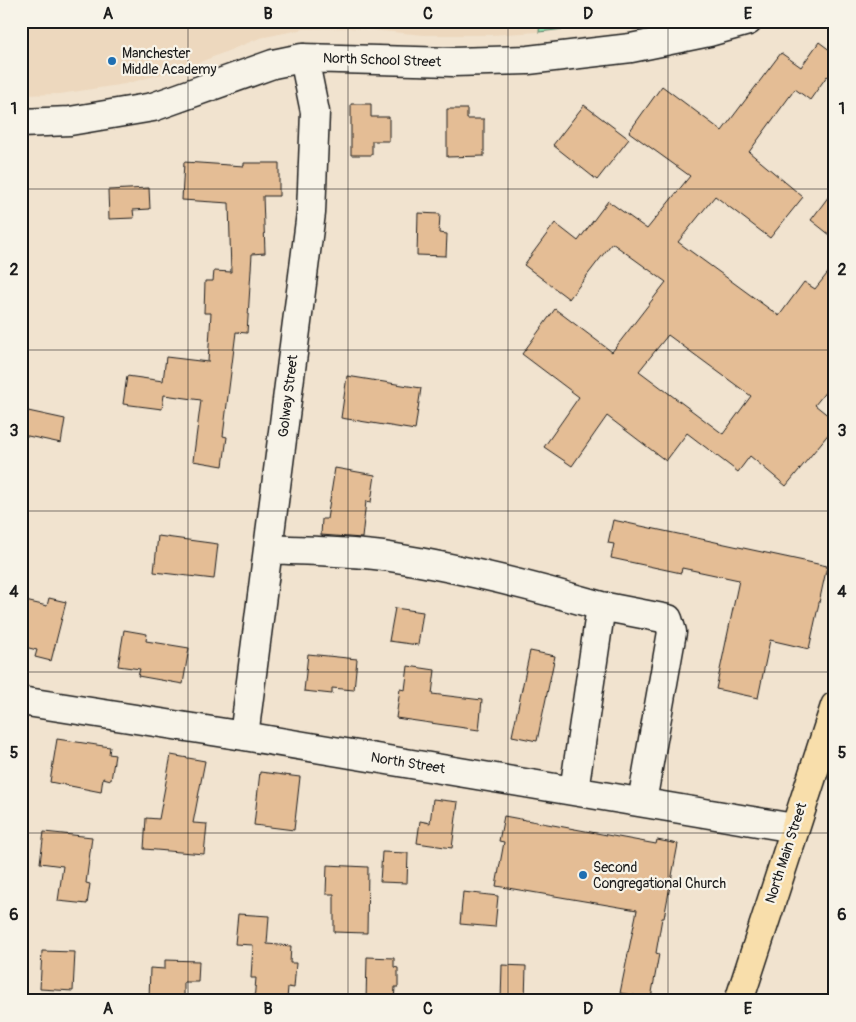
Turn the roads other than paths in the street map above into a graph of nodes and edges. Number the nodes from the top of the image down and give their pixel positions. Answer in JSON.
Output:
{"nodes":[{"id":1,"x":748,"y":21,"type":"edge"},
{"id":2,"x":304,"y":58,"type":"junction"},
{"id":3,"x":21,"y":123,"type":"edge"},
{"id":4,"x":268,"y":549,"type":"junction"},
{"id":5,"x":601,"y":606,"type":"junction"},
{"id":6,"x":21,"y":701,"type":"edge"},
{"id":7,"x":835,"y":706,"type":"edge"},
{"id":8,"x":244,"y":736,"type":"junction"},
{"id":9,"x":574,"y":790,"type":"junction"},
{"id":10,"x":642,"y":802,"type":"junction"},
{"id":11,"x":794,"y":828,"type":"junction"},
{"id":12,"x":739,"y":1001,"type":"edge"}],
"edges":[{"from":1,"to":2,"type":"street","name":"North School Street"},
{"from":2,"to":3,"type":"street","name":"North School Street"},
{"from":2,"to":4,"type":"street","name":"Golway Street"},
{"from":4,"to":5,"type":"street"},
{"from":4,"to":8,"type":"street","name":"Golway Street"},
{"from":5,"to":9,"type":"street"},
{"from":5,"to":10,"type":"street"},
{"from":6,"to":8,"type":"street","name":"North Street"},
{"from":7,"to":11,"type":"main road","name":"North Main Street"},
{"from":8,"to":9,"type":"street","name":"North Street"},
{"from":9,"to":10,"type":"street","name":"North Street"},
{"from":10,"to":11,"type":"street","name":"North Street"},
{"from":11,"to":12,"type":"main road","name":"North Main Street"}]}
